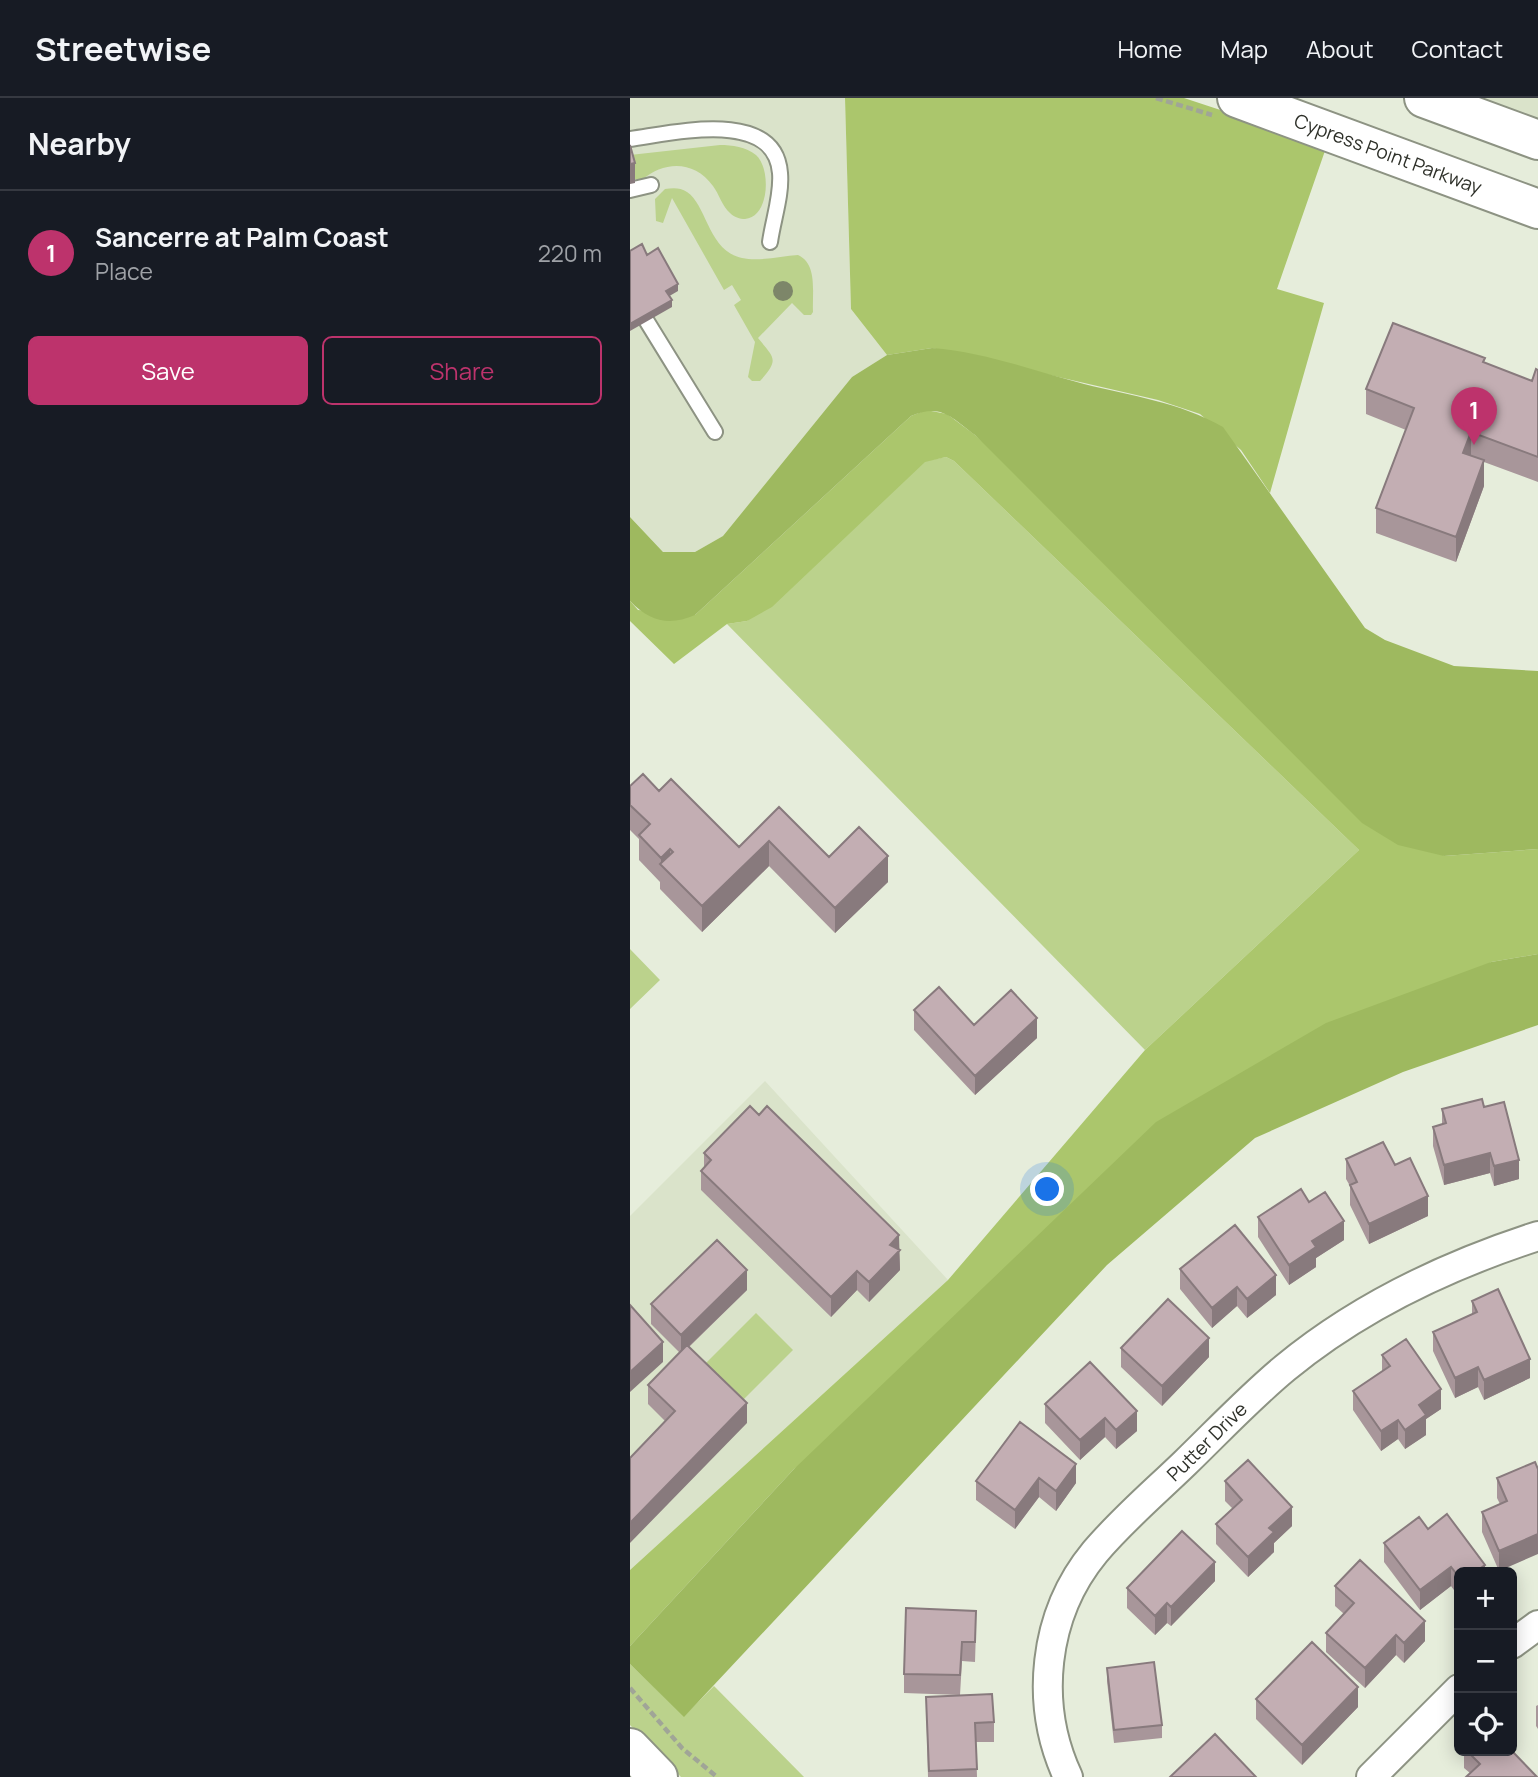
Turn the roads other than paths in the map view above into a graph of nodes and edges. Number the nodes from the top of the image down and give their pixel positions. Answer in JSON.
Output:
{"nodes":[{"id":1,"x":1237,"y":98,"type":"edge"},
{"id":2,"x":1424,"y":98,"type":"edge"},
{"id":3,"x":630,"y":139,"type":"edge"},
{"id":4,"x":1538,"y":140,"type":"edge"},
{"id":5,"x":651,"y":186,"type":"dead end"},
{"id":6,"x":630,"y":190,"type":"edge"},
{"id":7,"x":1538,"y":209,"type":"edge"},
{"id":8,"x":770,"y":242,"type":"dead end"},
{"id":9,"x":630,"y":294,"type":"edge"},
{"id":10,"x":715,"y":432,"type":"dead end"},
{"id":11,"x":1538,"y":1236,"type":"edge"},
{"id":12,"x":1538,"y":1625,"type":"edge"},
{"id":13,"x":1517,"y":1640,"type":"edge"},
{"id":14,"x":1455,"y":1693,"type":"edge"},
{"id":15,"x":630,"y":1748,"type":"edge"},
{"id":16,"x":658,"y":1777,"type":"edge"},
{"id":17,"x":1068,"y":1777,"type":"edge"},
{"id":18,"x":1371,"y":1777,"type":"edge"}],
"edges":[{"from":1,"to":7,"type":"street","name":"Cypress Point Parkway"},
{"from":2,"to":4,"type":"street"},
{"from":3,"to":8,"type":"lane"},
{"from":5,"to":6,"type":"lane"},
{"from":9,"to":10,"type":"lane"},
{"from":11,"to":17,"type":"street","name":"Putter Drive"},
{"from":12,"to":13,"type":"street"},
{"from":14,"to":18,"type":"street"},
{"from":15,"to":16,"type":"street"}]}
